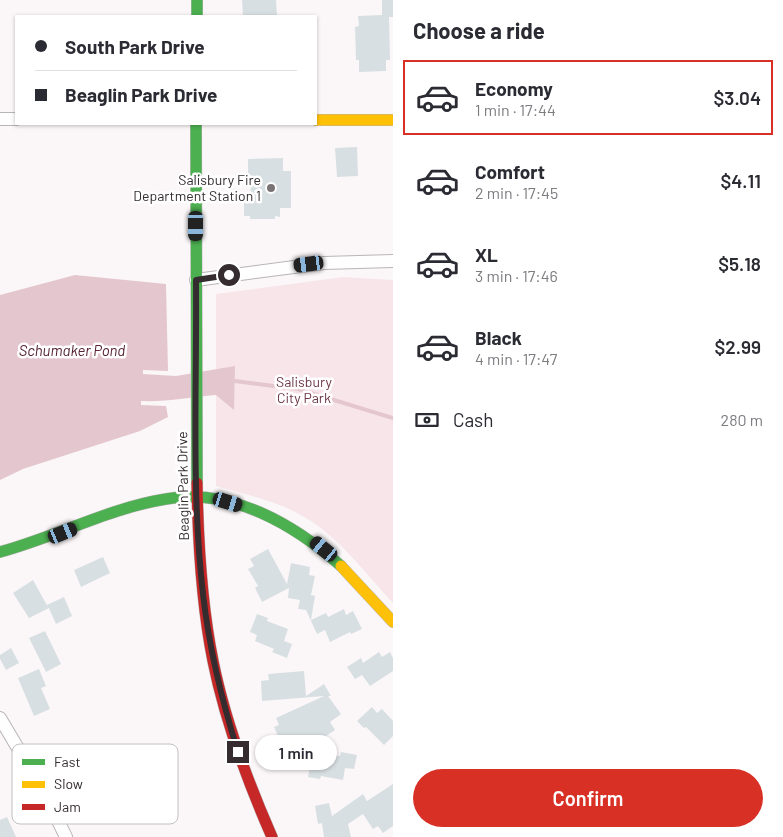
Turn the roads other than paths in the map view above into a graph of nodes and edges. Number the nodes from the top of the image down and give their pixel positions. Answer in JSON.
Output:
{"nodes":[{"id":1,"x":197,"y":0,"type":"edge"},
{"id":2,"x":197,"y":15,"type":"edge"},
{"id":3,"x":0,"y":119,"type":"edge"},
{"id":4,"x":15,"y":119,"type":"edge"},
{"id":5,"x":317,"y":120,"type":"edge"},
{"id":6,"x":393,"y":120,"type":"edge"},
{"id":7,"x":196,"y":125,"type":"edge"},
{"id":8,"x":393,"y":261,"type":"edge"},
{"id":9,"x":196,"y":280,"type":"junction"},
{"id":10,"x":197,"y":496,"type":"junction"},
{"id":11,"x":0,"y":552,"type":"edge"},
{"id":12,"x":393,"y":622,"type":"edge"},
{"id":13,"x":0,"y":718,"type":"edge"},
{"id":14,"x":15,"y":744,"type":"edge"},
{"id":15,"x":59,"y":824,"type":"edge"},
{"id":16,"x":66,"y":837,"type":"edge"},
{"id":17,"x":272,"y":837,"type":"edge"}],
"edges":[{"from":1,"to":2,"type":"main road"},
{"from":3,"to":4,"type":"street"},
{"from":5,"to":6,"type":"main road"},
{"from":7,"to":9,"type":"main road","name":"Beaglin Park Drive"},
{"from":8,"to":9,"type":"street"},
{"from":9,"to":10,"type":"main road","name":"Beaglin Park Drive"},
{"from":10,"to":11,"type":"main road"},
{"from":10,"to":12,"type":"main road"},
{"from":10,"to":17,"type":"main road","name":"Beaglin Park Drive"},
{"from":13,"to":14,"type":"street"},
{"from":15,"to":16,"type":"street"}]}
